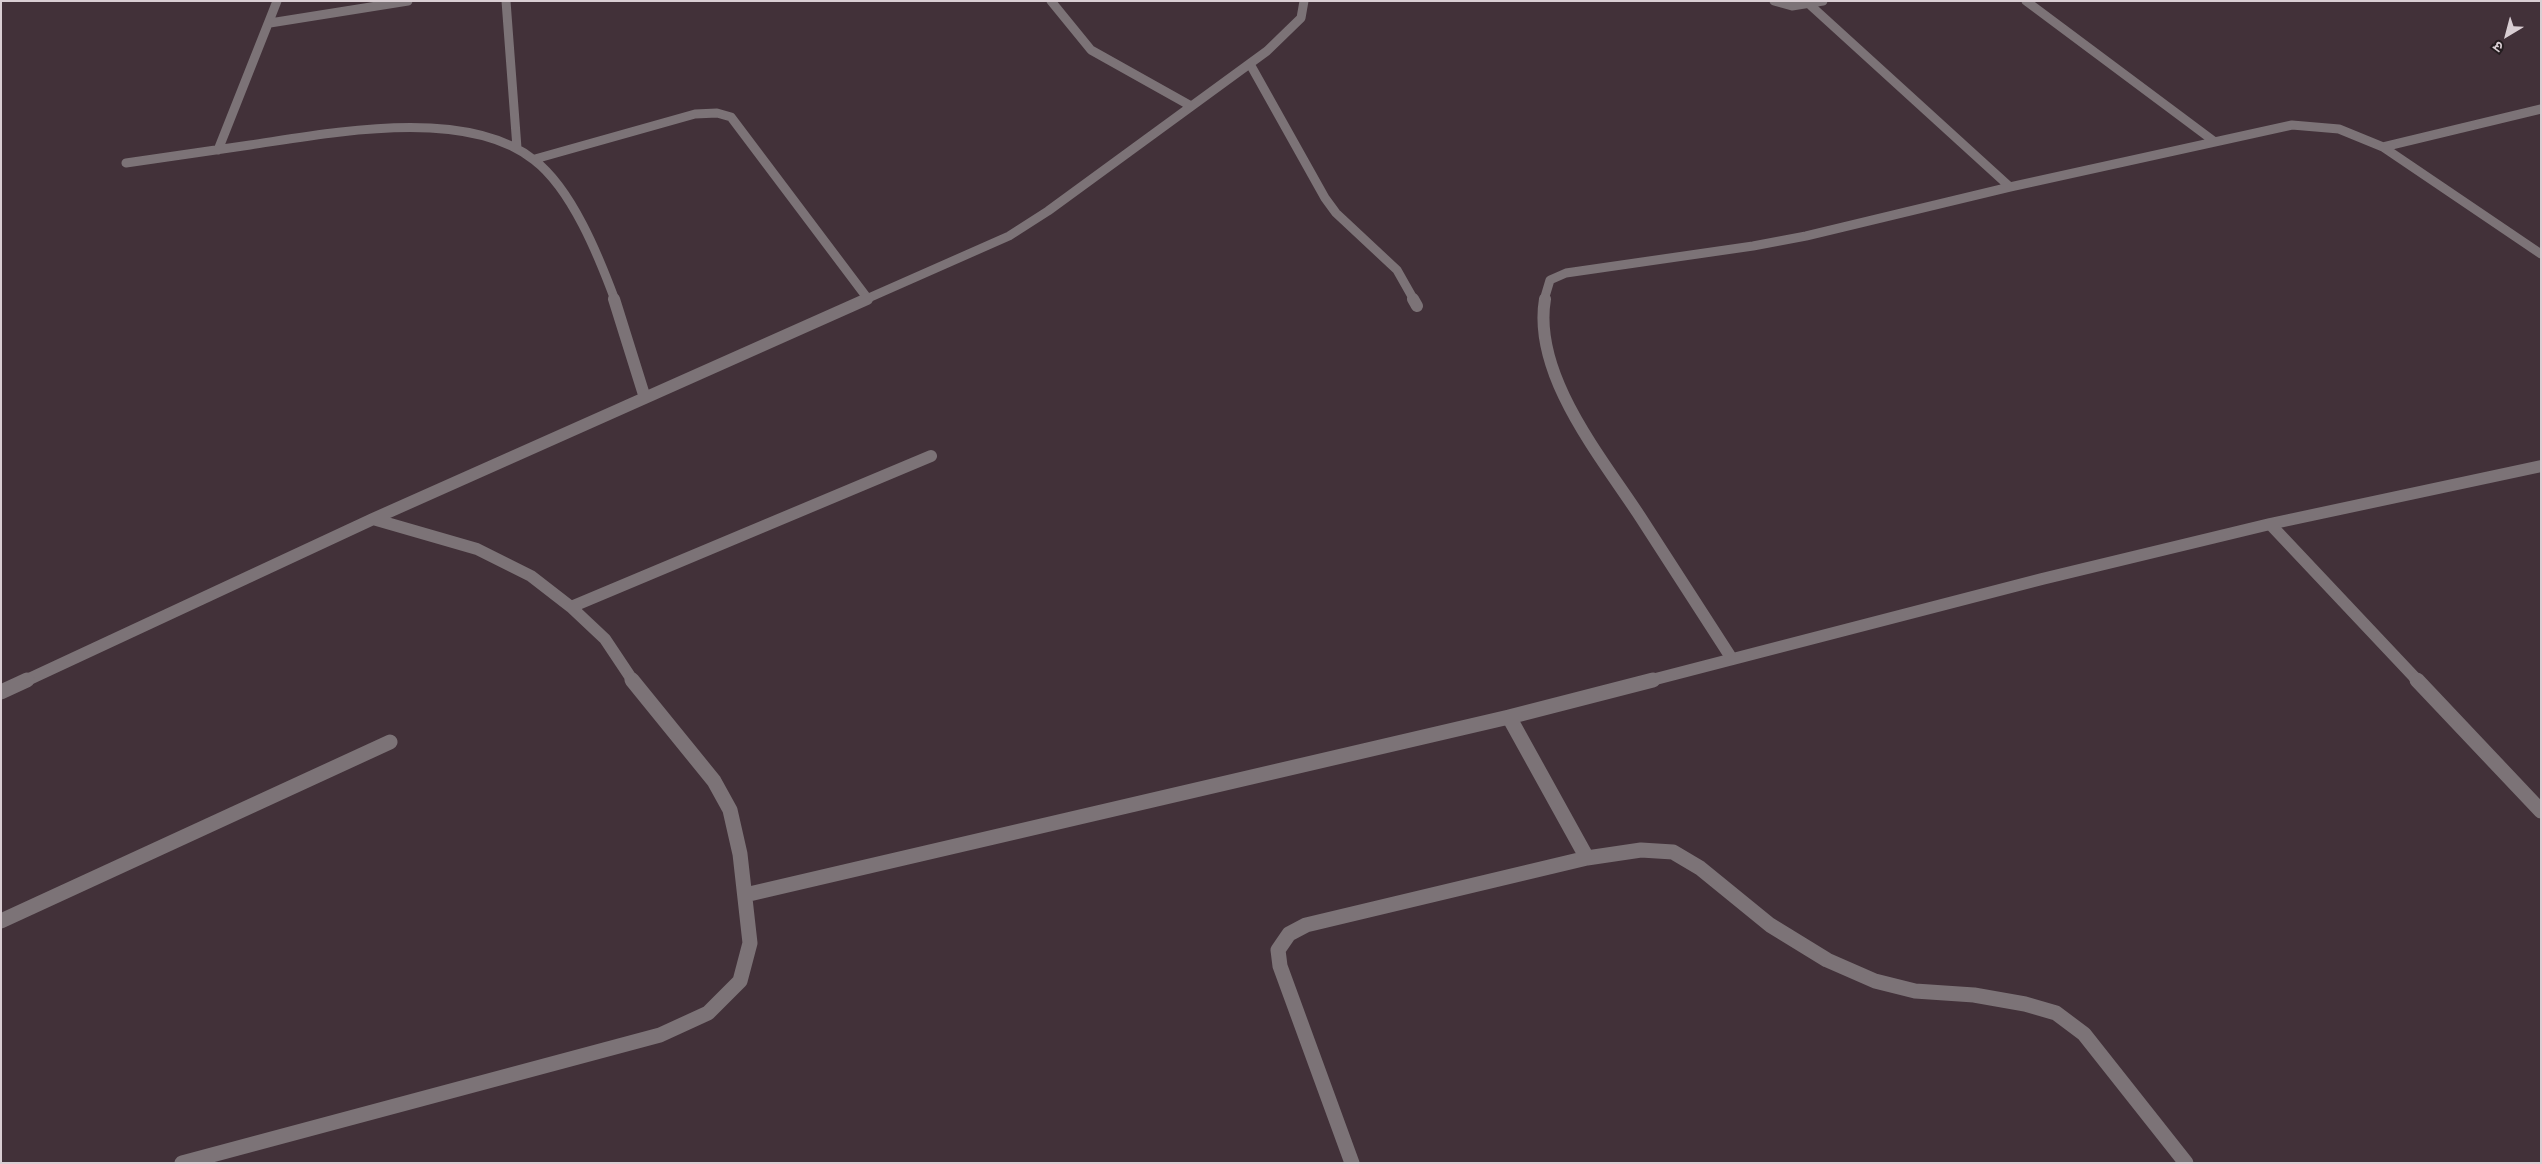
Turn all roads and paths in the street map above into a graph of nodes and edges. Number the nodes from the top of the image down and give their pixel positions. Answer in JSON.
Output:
{"nodes":[{"id":1,"x":277,"y":1,"type":"edge"},
{"id":2,"x":408,"y":1,"type":"edge"},
{"id":3,"x":506,"y":1,"type":"edge"},
{"id":4,"x":1051,"y":1,"type":"edge"},
{"id":5,"x":1304,"y":1,"type":"edge"},
{"id":6,"x":1774,"y":1,"type":"edge"},
{"id":7,"x":1823,"y":1,"type":"edge"},
{"id":8,"x":2026,"y":1,"type":"edge"},
{"id":9,"x":397,"y":2,"type":"edge"},
{"id":10,"x":1809,"y":4,"type":"junction"},
{"id":11,"x":270,"y":23,"type":"junction"},
{"id":12,"x":1250,"y":64,"type":"junction"},
{"id":13,"x":1191,"y":106,"type":"junction"},
{"id":14,"x":2541,"y":109,"type":"edge"},
{"id":15,"x":2215,"y":142,"type":"junction"},
{"id":16,"x":2383,"y":147,"type":"junction"},
{"id":17,"x":517,"y":148,"type":"junction"},
{"id":18,"x":218,"y":150,"type":"junction"},
{"id":19,"x":535,"y":159,"type":"junction"},
{"id":20,"x":126,"y":163,"type":"dead end"},
{"id":21,"x":2010,"y":187,"type":"junction"},
{"id":22,"x":2541,"y":254,"type":"edge"},
{"id":23,"x":868,"y":299,"type":"junction"},
{"id":24,"x":1417,"y":306,"type":"dead end"},
{"id":25,"x":645,"y":398,"type":"junction"},
{"id":26,"x":931,"y":456,"type":"dead end"},
{"id":27,"x":2541,"y":466,"type":"edge"},
{"id":28,"x":374,"y":519,"type":"junction"},
{"id":29,"x":2270,"y":524,"type":"junction"},
{"id":30,"x":571,"y":607,"type":"junction"},
{"id":31,"x":1732,"y":659,"type":"junction"},
{"id":32,"x":1,"y":692,"type":"edge"},
{"id":33,"x":1509,"y":717,"type":"junction"},
{"id":34,"x":390,"y":742,"type":"dead end"},
{"id":35,"x":2541,"y":811,"type":"edge"},
{"id":36,"x":1587,"y":858,"type":"junction"},
{"id":37,"x":745,"y":895,"type":"junction"},
{"id":38,"x":1,"y":922,"type":"edge"},
{"id":39,"x":182,"y":1163,"type":"edge"},
{"id":40,"x":1352,"y":1163,"type":"edge"},
{"id":41,"x":2186,"y":1163,"type":"edge"}],
"edges":[{"from":1,"to":11,"type":"street"},
{"from":2,"to":9,"type":"street"},
{"from":3,"to":17,"type":"street"},
{"from":4,"to":13,"type":"street"},
{"from":5,"to":12,"type":"street"},
{"from":6,"to":10,"type":"street"},
{"from":7,"to":10,"type":"street"},
{"from":8,"to":15,"type":"street"},
{"from":9,"to":11,"type":"street"},
{"from":10,"to":21,"type":"street"},
{"from":11,"to":18,"type":"street"},
{"from":12,"to":13,"type":"street"},
{"from":12,"to":24,"type":"street"},
{"from":13,"to":23,"type":"street"},
{"from":14,"to":16,"type":"street"},
{"from":15,"to":16,"type":"street"},
{"from":15,"to":21,"type":"street"},
{"from":16,"to":22,"type":"street"},
{"from":17,"to":18,"type":"street"},
{"from":17,"to":19,"type":"street"},
{"from":18,"to":20,"type":"street"},
{"from":19,"to":23,"type":"street"},
{"from":19,"to":25,"type":"street"},
{"from":21,"to":31,"type":"street"},
{"from":23,"to":25,"type":"street"},
{"from":25,"to":28,"type":"street"},
{"from":26,"to":30,"type":"street"},
{"from":27,"to":29,"type":"street"},
{"from":28,"to":30,"type":"street"},
{"from":28,"to":32,"type":"street"},
{"from":29,"to":31,"type":"street"},
{"from":29,"to":35,"type":"street"},
{"from":30,"to":37,"type":"street"},
{"from":31,"to":33,"type":"street"},
{"from":33,"to":36,"type":"street"},
{"from":33,"to":37,"type":"street"},
{"from":34,"to":38,"type":"street"},
{"from":36,"to":40,"type":"street"},
{"from":36,"to":41,"type":"street"},
{"from":37,"to":39,"type":"street"}]}
